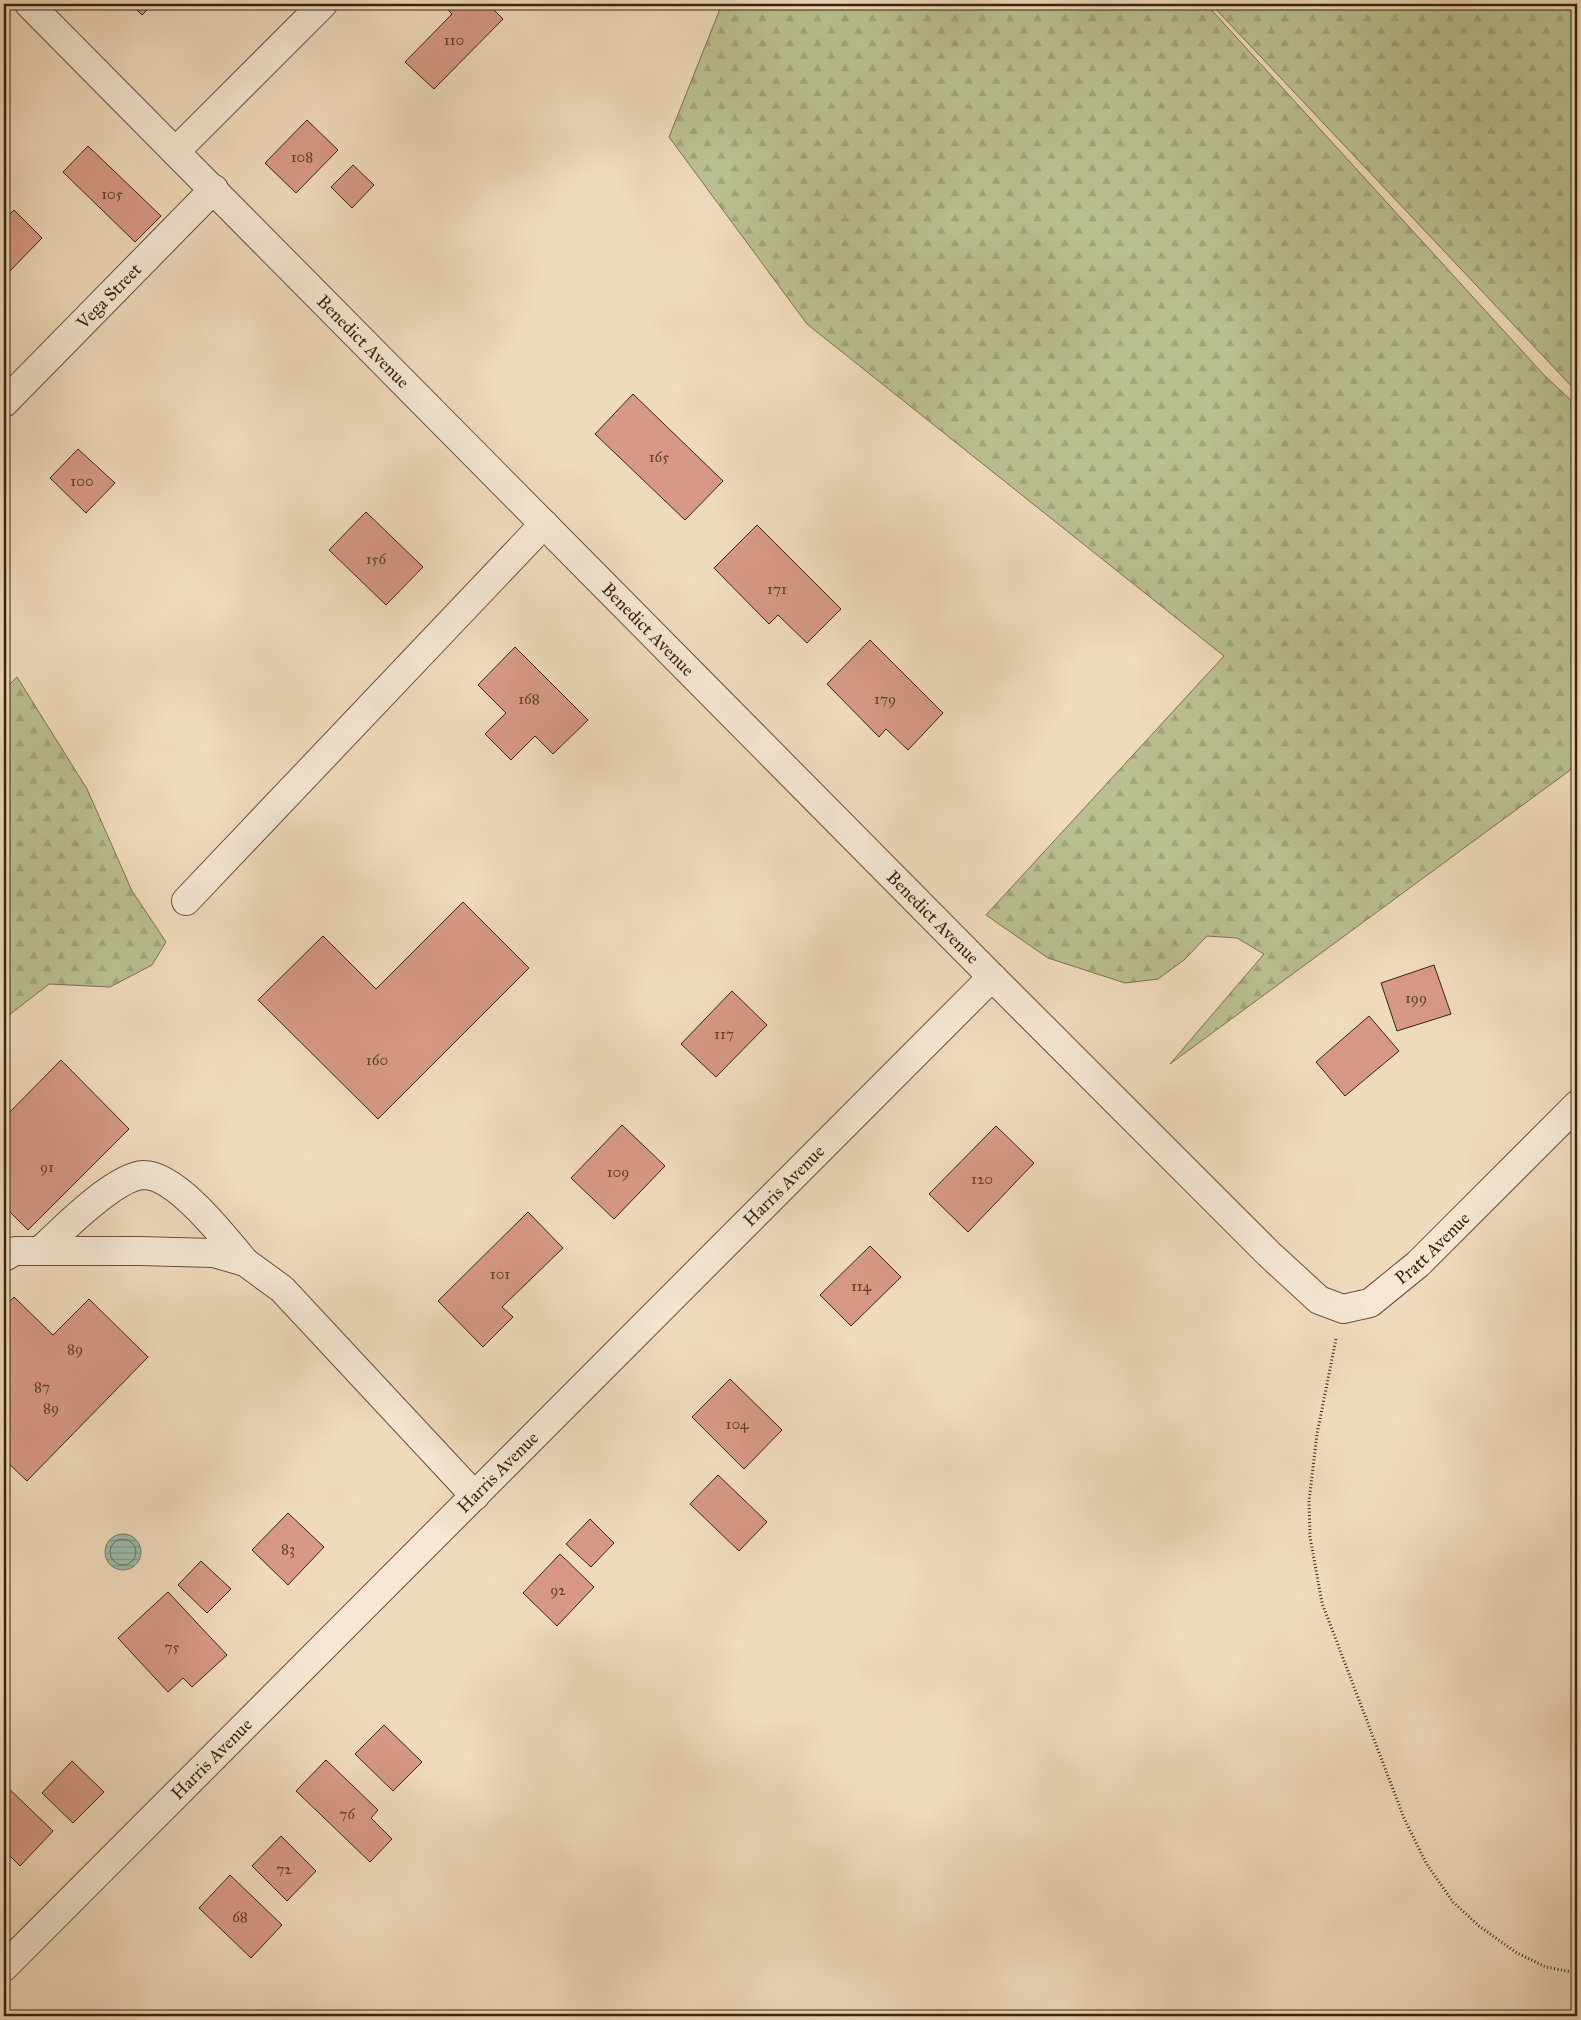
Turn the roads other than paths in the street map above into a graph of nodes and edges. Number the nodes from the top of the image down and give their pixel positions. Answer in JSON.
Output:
{"nodes":[{"id":1,"x":30,"y":4,"type":"edge"},
{"id":2,"x":323,"y":4,"type":"edge"},
{"id":3,"x":176,"y":151,"type":"junction"},
{"id":4,"x":214,"y":189,"type":"junction"},
{"id":5,"x":4,"y":403,"type":"edge"},
{"id":6,"x":544,"y":524,"type":"junction"},
{"id":7,"x":186,"y":901,"type":"dead end"},
{"id":8,"x":992,"y":978,"type":"junction"},
{"id":9,"x":1577,"y":1105,"type":"edge"},
{"id":10,"x":40,"y":1251,"type":"junction"},
{"id":11,"x":4,"y":1256,"type":"edge"},
{"id":12,"x":245,"y":1262,"type":"junction"},
{"id":13,"x":1343,"y":1309,"type":"joint"},
{"id":14,"x":475,"y":1496,"type":"junction"},
{"id":15,"x":4,"y":1968,"type":"edge"}],
"edges":[{"from":1,"to":3,"type":"street","name":"Benedict Avenue"},
{"from":2,"to":3,"type":"street"},
{"from":3,"to":4,"type":"street","name":"Benedict Avenue"},
{"from":4,"to":5,"type":"street","name":"Vega Street"},
{"from":4,"to":6,"type":"street","name":"Benedict Avenue"},
{"from":6,"to":7,"type":"street"},
{"from":6,"to":8,"type":"street","name":"Benedict Avenue"},
{"from":8,"to":13,"type":"street","name":"Benedict Avenue"},
{"from":8,"to":14,"type":"street","name":"Harris Avenue"},
{"from":9,"to":13,"type":"street","name":"Pratt Avenue"},
{"from":10,"to":11,"type":"street"},
{"from":10,"to":12,"type":"street"},
{"from":10,"to":12,"type":"street"},
{"from":12,"to":14,"type":"street"},
{"from":14,"to":15,"type":"street","name":"Harris Avenue"}]}
